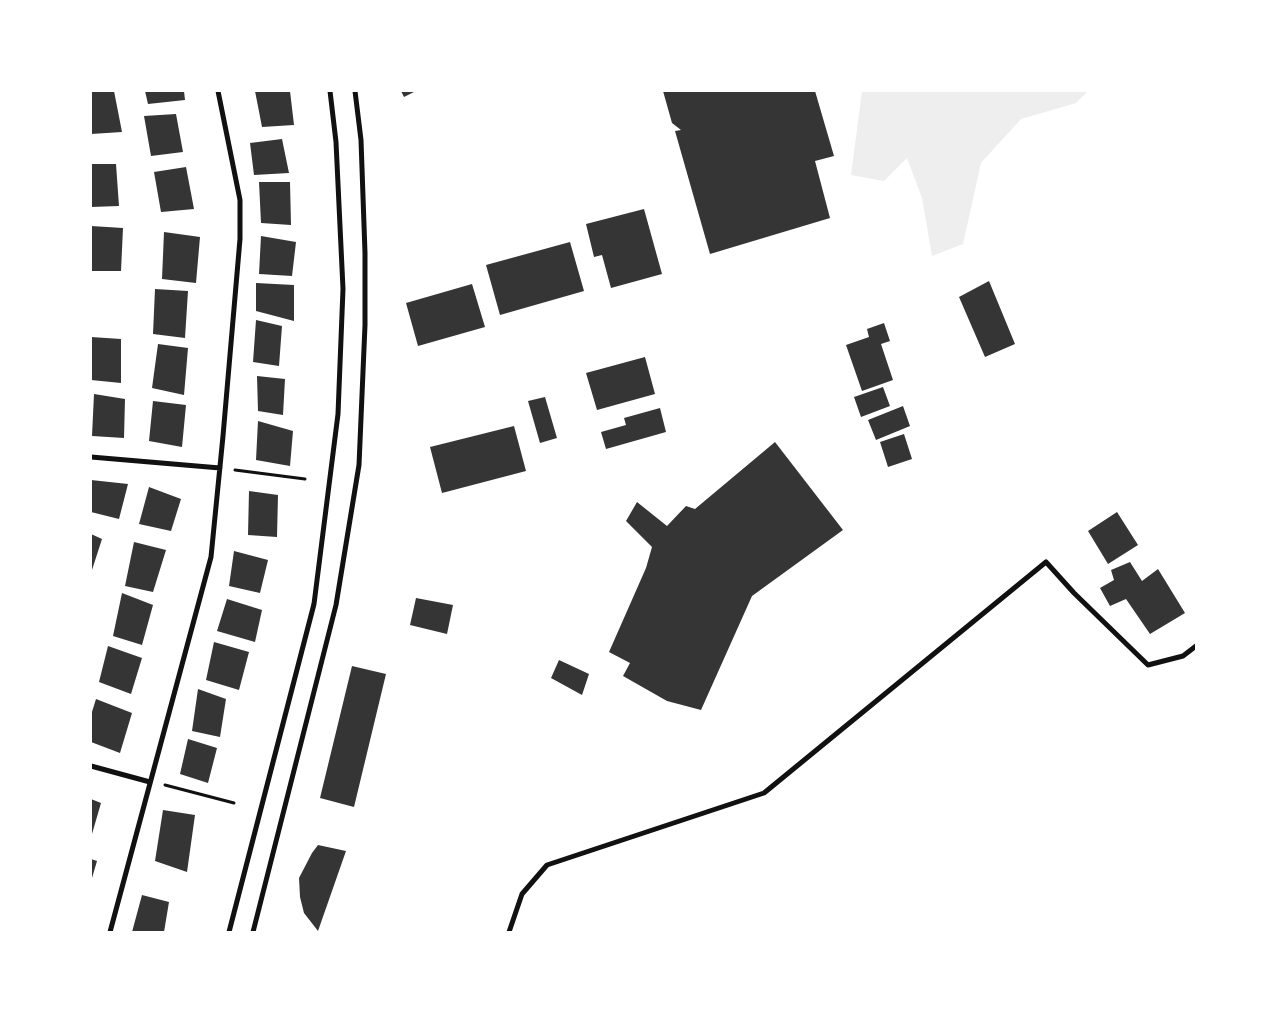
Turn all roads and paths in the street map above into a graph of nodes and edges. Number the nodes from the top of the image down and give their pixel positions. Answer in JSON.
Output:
{"nodes":[{"id":1,"x":218,"y":91,"type":"edge"},
{"id":2,"x":330,"y":91,"type":"edge"},
{"id":3,"x":355,"y":91,"type":"edge"},
{"id":4,"x":91,"y":457,"type":"edge"},
{"id":5,"x":220,"y":468,"type":"junction"},
{"id":6,"x":304,"y":479,"type":"dead end"},
{"id":7,"x":1196,"y":646,"type":"edge"},
{"id":8,"x":91,"y":766,"type":"edge"},
{"id":9,"x":150,"y":782,"type":"junction"},
{"id":10,"x":234,"y":803,"type":"dead end"},
{"id":11,"x":254,"y":931,"type":"edge"},
{"id":12,"x":110,"y":932,"type":"edge"},
{"id":13,"x":229,"y":932,"type":"edge"},
{"id":14,"x":509,"y":932,"type":"edge"}],
"edges":[{"from":1,"to":5,"type":"street"},
{"from":2,"to":13,"type":"street"},
{"from":3,"to":11,"type":"street"},
{"from":4,"to":5,"type":"street"},
{"from":5,"to":6,"type":"path"},
{"from":5,"to":9,"type":"street"},
{"from":7,"to":14,"type":"street"},
{"from":8,"to":9,"type":"street"},
{"from":9,"to":10,"type":"path"},
{"from":9,"to":12,"type":"street"}]}
